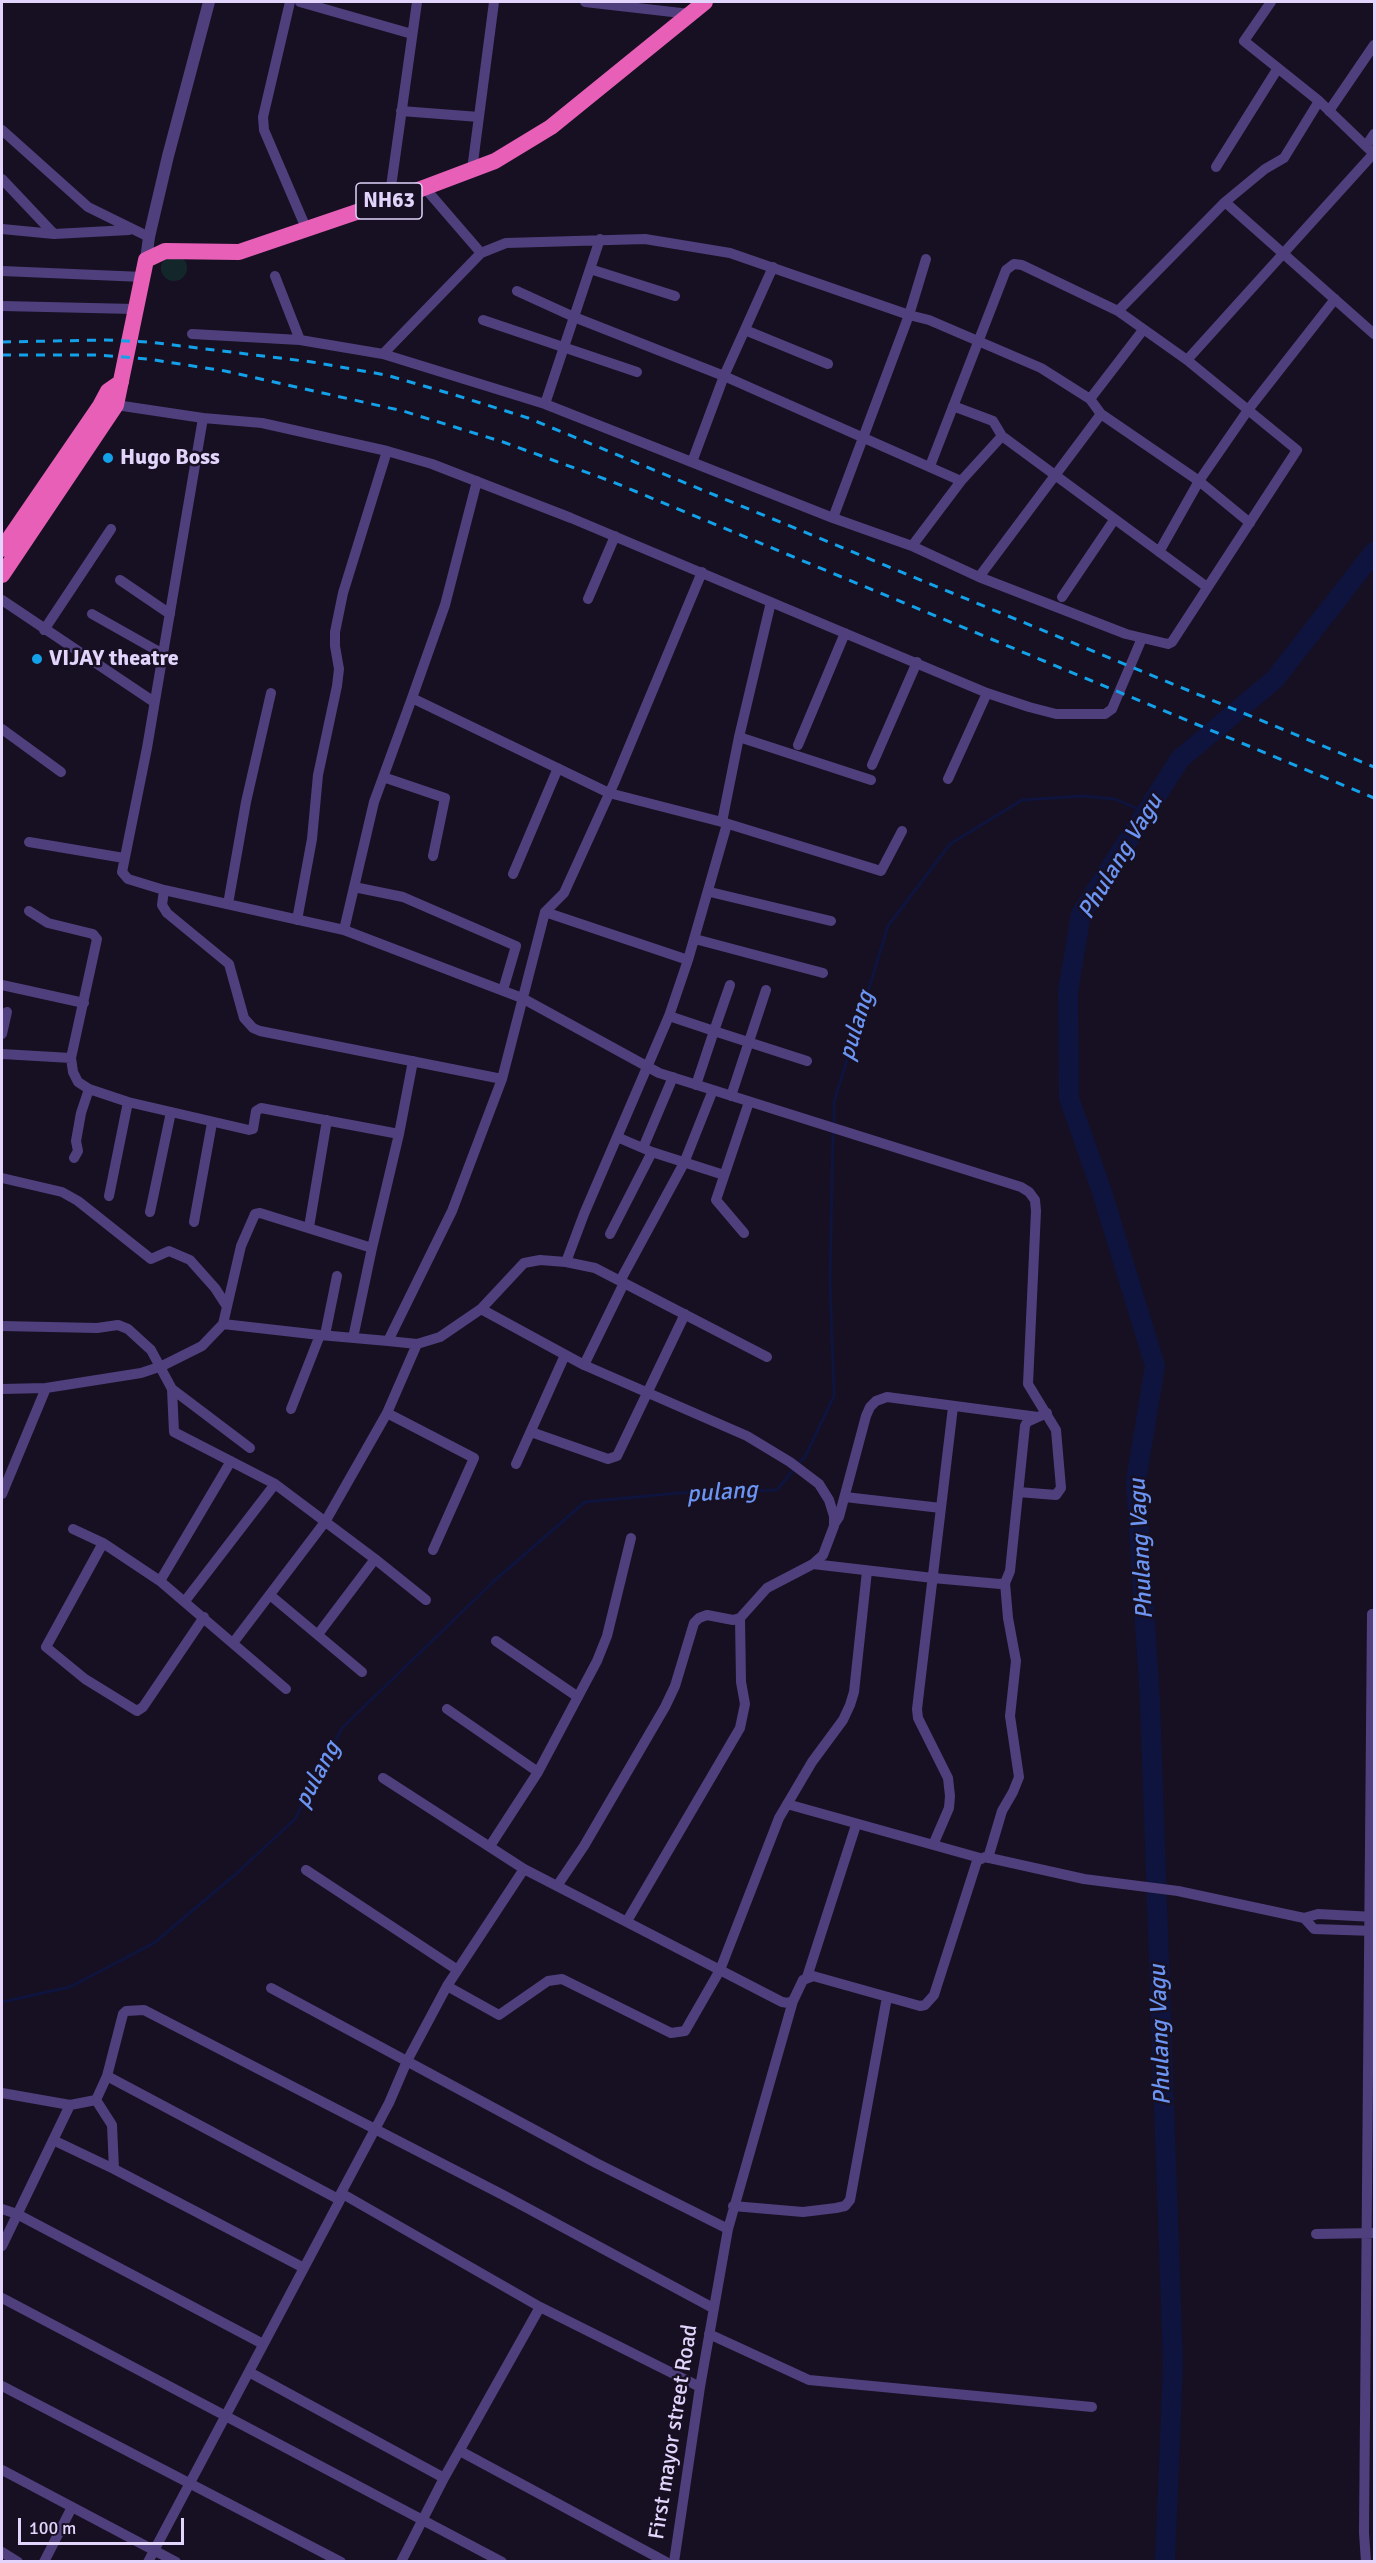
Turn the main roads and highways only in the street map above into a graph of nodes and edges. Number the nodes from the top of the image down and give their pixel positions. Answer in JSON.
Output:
{"nodes":[{"id":1,"x":705,"y":2,"type":"edge"},
{"id":2,"x":121,"y":382,"type":"junction"},
{"id":3,"x":2,"y":549,"type":"edge"},
{"id":4,"x":2,"y":575,"type":"edge"}],
"edges":[{"from":1,"to":2,"type":"highway","number":"NH63"},
{"from":2,"to":3,"type":"highway"},
{"from":2,"to":4,"type":"highway"}]}
